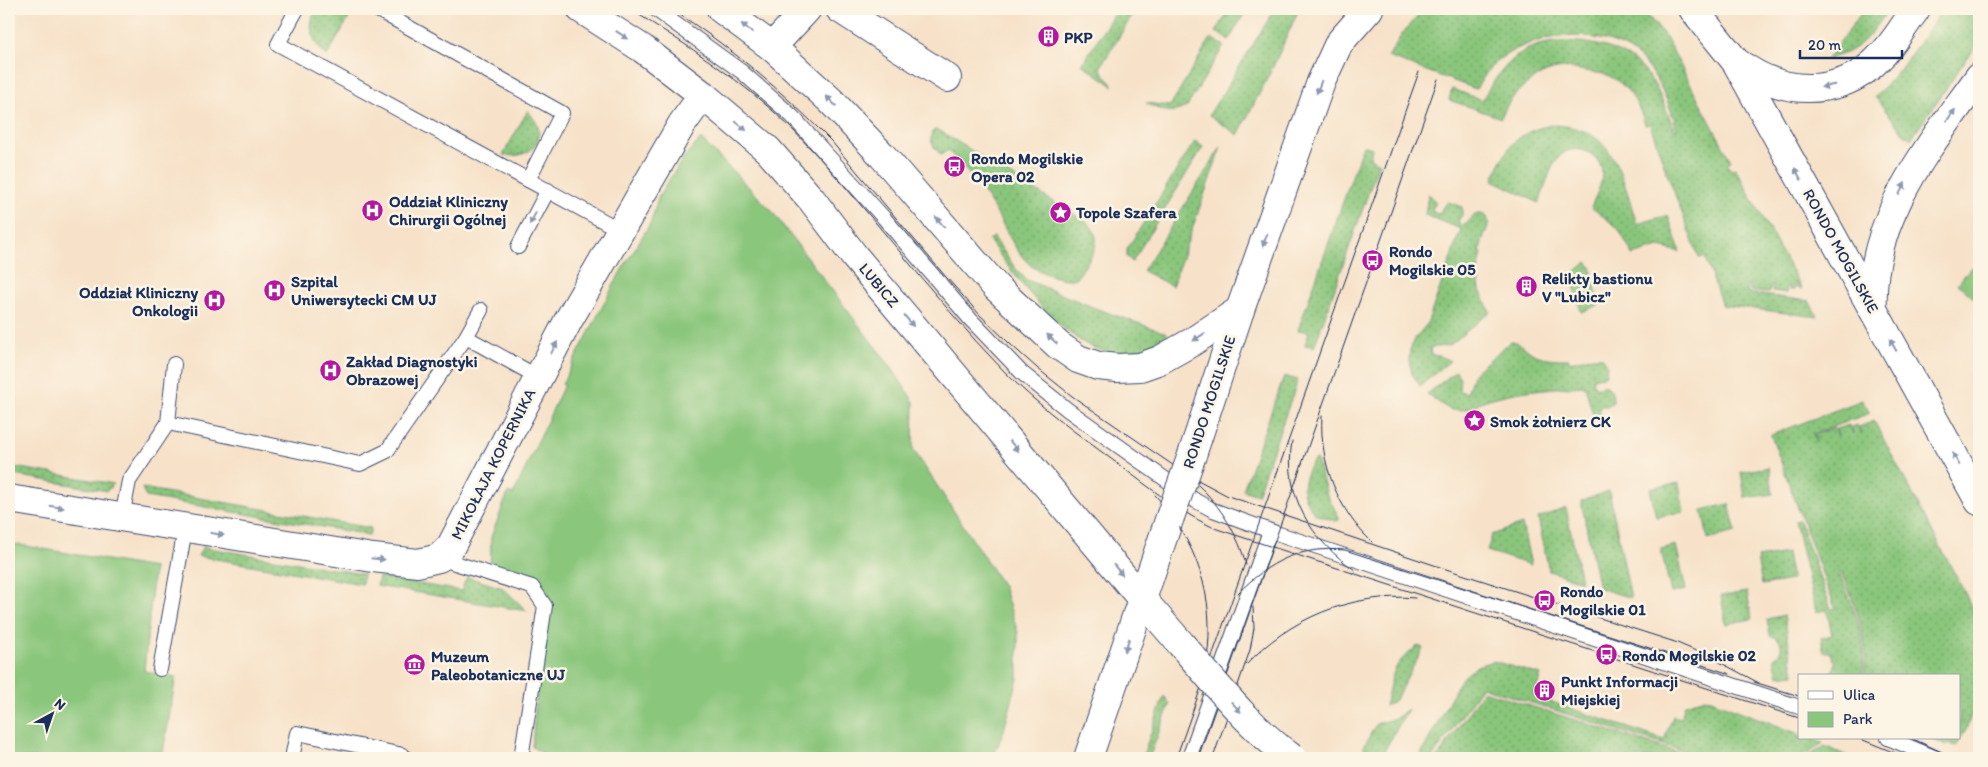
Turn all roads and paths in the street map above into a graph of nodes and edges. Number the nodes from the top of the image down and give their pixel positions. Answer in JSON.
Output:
{"nodes":[{"id":1,"x":297,"y":9,"type":"edge"},
{"id":2,"x":376,"y":9,"type":"edge"},
{"id":3,"x":581,"y":9,"type":"edge"},
{"id":4,"x":655,"y":9,"type":"edge"},
{"id":5,"x":721,"y":9,"type":"edge"},
{"id":6,"x":807,"y":9,"type":"edge"},
{"id":7,"x":840,"y":9,"type":"edge"},
{"id":8,"x":1351,"y":9,"type":"edge"},
{"id":9,"x":1369,"y":9,"type":"edge"},
{"id":10,"x":1693,"y":9,"type":"edge"},
{"id":11,"x":1706,"y":9,"type":"edge"},
{"id":12,"x":1916,"y":9,"type":"edge"},
{"id":13,"x":1339,"y":42,"type":"junction"},
{"id":14,"x":772,"y":47,"type":"junction"},
{"id":15,"x":1736,"y":62,"type":"junction"},
{"id":16,"x":1979,"y":77,"type":"edge"},
{"id":17,"x":947,"y":78,"type":"dead end"},
{"id":18,"x":703,"y":95,"type":"junction"},
{"id":19,"x":528,"y":180,"type":"junction"},
{"id":20,"x":548,"y":190,"type":"junction"},
{"id":21,"x":620,"y":230,"type":"junction"},
{"id":22,"x":518,"y":246,"type":"dead end"},
{"id":23,"x":1873,"y":309,"type":"junction"},
{"id":24,"x":481,"y":310,"type":"dead end"},
{"id":25,"x":1240,"y":310,"type":"junction"},
{"id":26,"x":466,"y":337,"type":"junction"},
{"id":27,"x":174,"y":364,"type":"dead end"},
{"id":28,"x":538,"y":376,"type":"junction"},
{"id":29,"x":168,"y":423,"type":"junction"},
{"id":30,"x":9,"y":499,"type":"edge"},
{"id":31,"x":1979,"y":501,"type":"edge"},
{"id":32,"x":122,"y":518,"type":"junction"},
{"id":33,"x":185,"y":529,"type":"junction"},
{"id":34,"x":1270,"y":531,"type":"junction"},
{"id":35,"x":439,"y":558,"type":"junction"},
{"id":36,"x":1142,"y":599,"type":"junction"},
{"id":37,"x":160,"y":669,"type":"dead end"},
{"id":38,"x":1798,"y":707,"type":"edge"},
{"id":39,"x":1893,"y":740,"type":"edge"},
{"id":40,"x":292,"y":758,"type":"edge"},
{"id":41,"x":402,"y":758,"type":"edge"},
{"id":42,"x":521,"y":758,"type":"edge"},
{"id":43,"x":1088,"y":758,"type":"edge"},
{"id":44,"x":1189,"y":758,"type":"edge"},
{"id":45,"x":1292,"y":758,"type":"edge"},
{"id":46,"x":1936,"y":758,"type":"edge"}],
"edges":[{"from":1,"to":19,"type":"lane"},
{"from":2,"to":19,"type":"lane"},
{"from":3,"to":18,"type":"street","name":"LUBICZ","one_way":true},
{"from":4,"to":34,"type":"lane"},
{"from":14,"to":5,"type":"street","one_way":true},
{"from":6,"to":14,"type":"street"},
{"from":7,"to":17,"type":"street"},
{"from":8,"to":13,"type":"street"},
{"from":9,"to":13,"type":"street","name":"RONDO MOGILSKIE"},
{"from":10,"to":15,"type":"street","name":"RONDO MOGILSKIE"},
{"from":11,"to":15,"type":"street"},
{"from":12,"to":15,"type":"street","one_way":true},
{"from":13,"to":25,"type":"street","name":"RONDO MOGILSKIE","one_way":true},
{"from":25,"to":14,"type":"street","one_way":true},
{"from":23,"to":15,"type":"street","name":"RONDO MOGILSKIE","one_way":true},
{"from":23,"to":16,"type":"street","one_way":true},
{"from":18,"to":21,"type":"street","name":"MIKOŁAJA KOPERNIKA"},
{"from":18,"to":36,"type":"street","name":"LUBICZ","one_way":true},
{"from":19,"to":20,"type":"lane"},
{"from":20,"to":21,"type":"lane"},
{"from":20,"to":22,"type":"lane","one_way":true},
{"from":28,"to":21,"type":"street","name":"MIKOŁAJA KOPERNIKA","one_way":true},
{"from":31,"to":23,"type":"street","name":"RONDO MOGILSKIE","one_way":true},
{"from":24,"to":26,"type":"lane"},
{"from":25,"to":36,"type":"street","name":"RONDO MOGILSKIE","bridge":true},
{"from":26,"to":28,"type":"lane"},
{"from":26,"to":29,"type":"lane"},
{"from":27,"to":29,"type":"lane"},
{"from":28,"to":35,"type":"street","name":"MIKOŁAJA KOPERNIKA"},
{"from":29,"to":32,"type":"lane"},
{"from":30,"to":32,"type":"street","name":"MIKOŁAJA KOPERNIKA","one_way":true},
{"from":32,"to":33,"type":"street","name":"MIKOŁAJA KOPERNIKA"},
{"from":33,"to":35,"type":"street","name":"MIKOŁAJA KOPERNIKA","one_way":true},
{"from":33,"to":37,"type":"lane"},
{"from":34,"to":38,"type":"lane"},
{"from":34,"to":44,"type":"lane"},
{"from":35,"to":42,"type":"lane"},
{"from":36,"to":43,"type":"street","name":"RONDO MOGILSKIE","one_way":true},
{"from":36,"to":45,"type":"street","one_way":true,"bridge":true},
{"from":39,"to":46,"type":"lane"},
{"from":40,"to":41,"type":"lane"}]}
